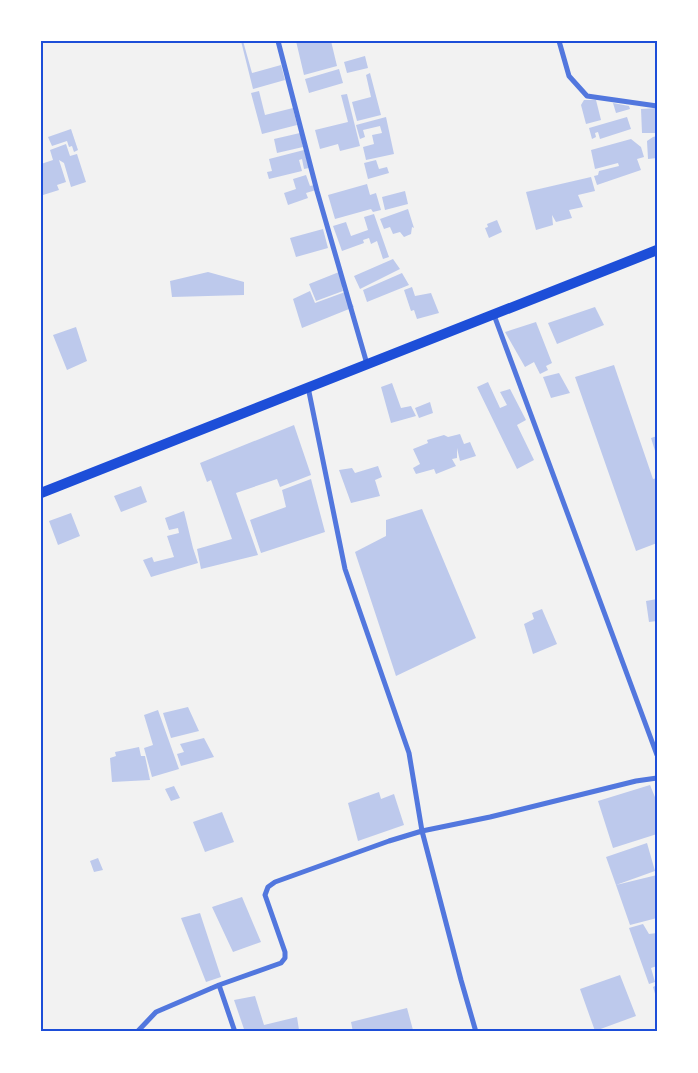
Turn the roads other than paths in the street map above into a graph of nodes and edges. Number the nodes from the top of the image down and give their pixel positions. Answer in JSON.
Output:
{"nodes":[{"id":1,"x":278,"y":41,"type":"edge"},
{"id":2,"x":559,"y":41,"type":"edge"},
{"id":3,"x":657,"y":106,"type":"edge"},
{"id":4,"x":657,"y":250,"type":"edge"},
{"id":5,"x":494,"y":315,"type":"junction"},
{"id":6,"x":367,"y":365,"type":"junction"},
{"id":7,"x":308,"y":387,"type":"junction"},
{"id":8,"x":41,"y":493,"type":"edge"},
{"id":9,"x":657,"y":755,"type":"edge"},
{"id":10,"x":657,"y":778,"type":"edge"},
{"id":11,"x":422,"y":831,"type":"junction"},
{"id":12,"x":219,"y":985,"type":"junction"},
{"id":13,"x":137,"y":1032,"type":"edge"},
{"id":14,"x":235,"y":1032,"type":"edge"},
{"id":15,"x":476,"y":1032,"type":"edge"}],
"edges":[{"from":1,"to":6,"type":"street"},
{"from":2,"to":3,"type":"street"},
{"from":4,"to":5,"type":"main road"},
{"from":5,"to":6,"type":"main road"},
{"from":5,"to":9,"type":"street"},
{"from":6,"to":7,"type":"main road"},
{"from":7,"to":8,"type":"main road"},
{"from":7,"to":11,"type":"street"},
{"from":10,"to":11,"type":"street"},
{"from":11,"to":12,"type":"street"},
{"from":11,"to":15,"type":"street"},
{"from":12,"to":13,"type":"street"},
{"from":12,"to":14,"type":"street"}]}
